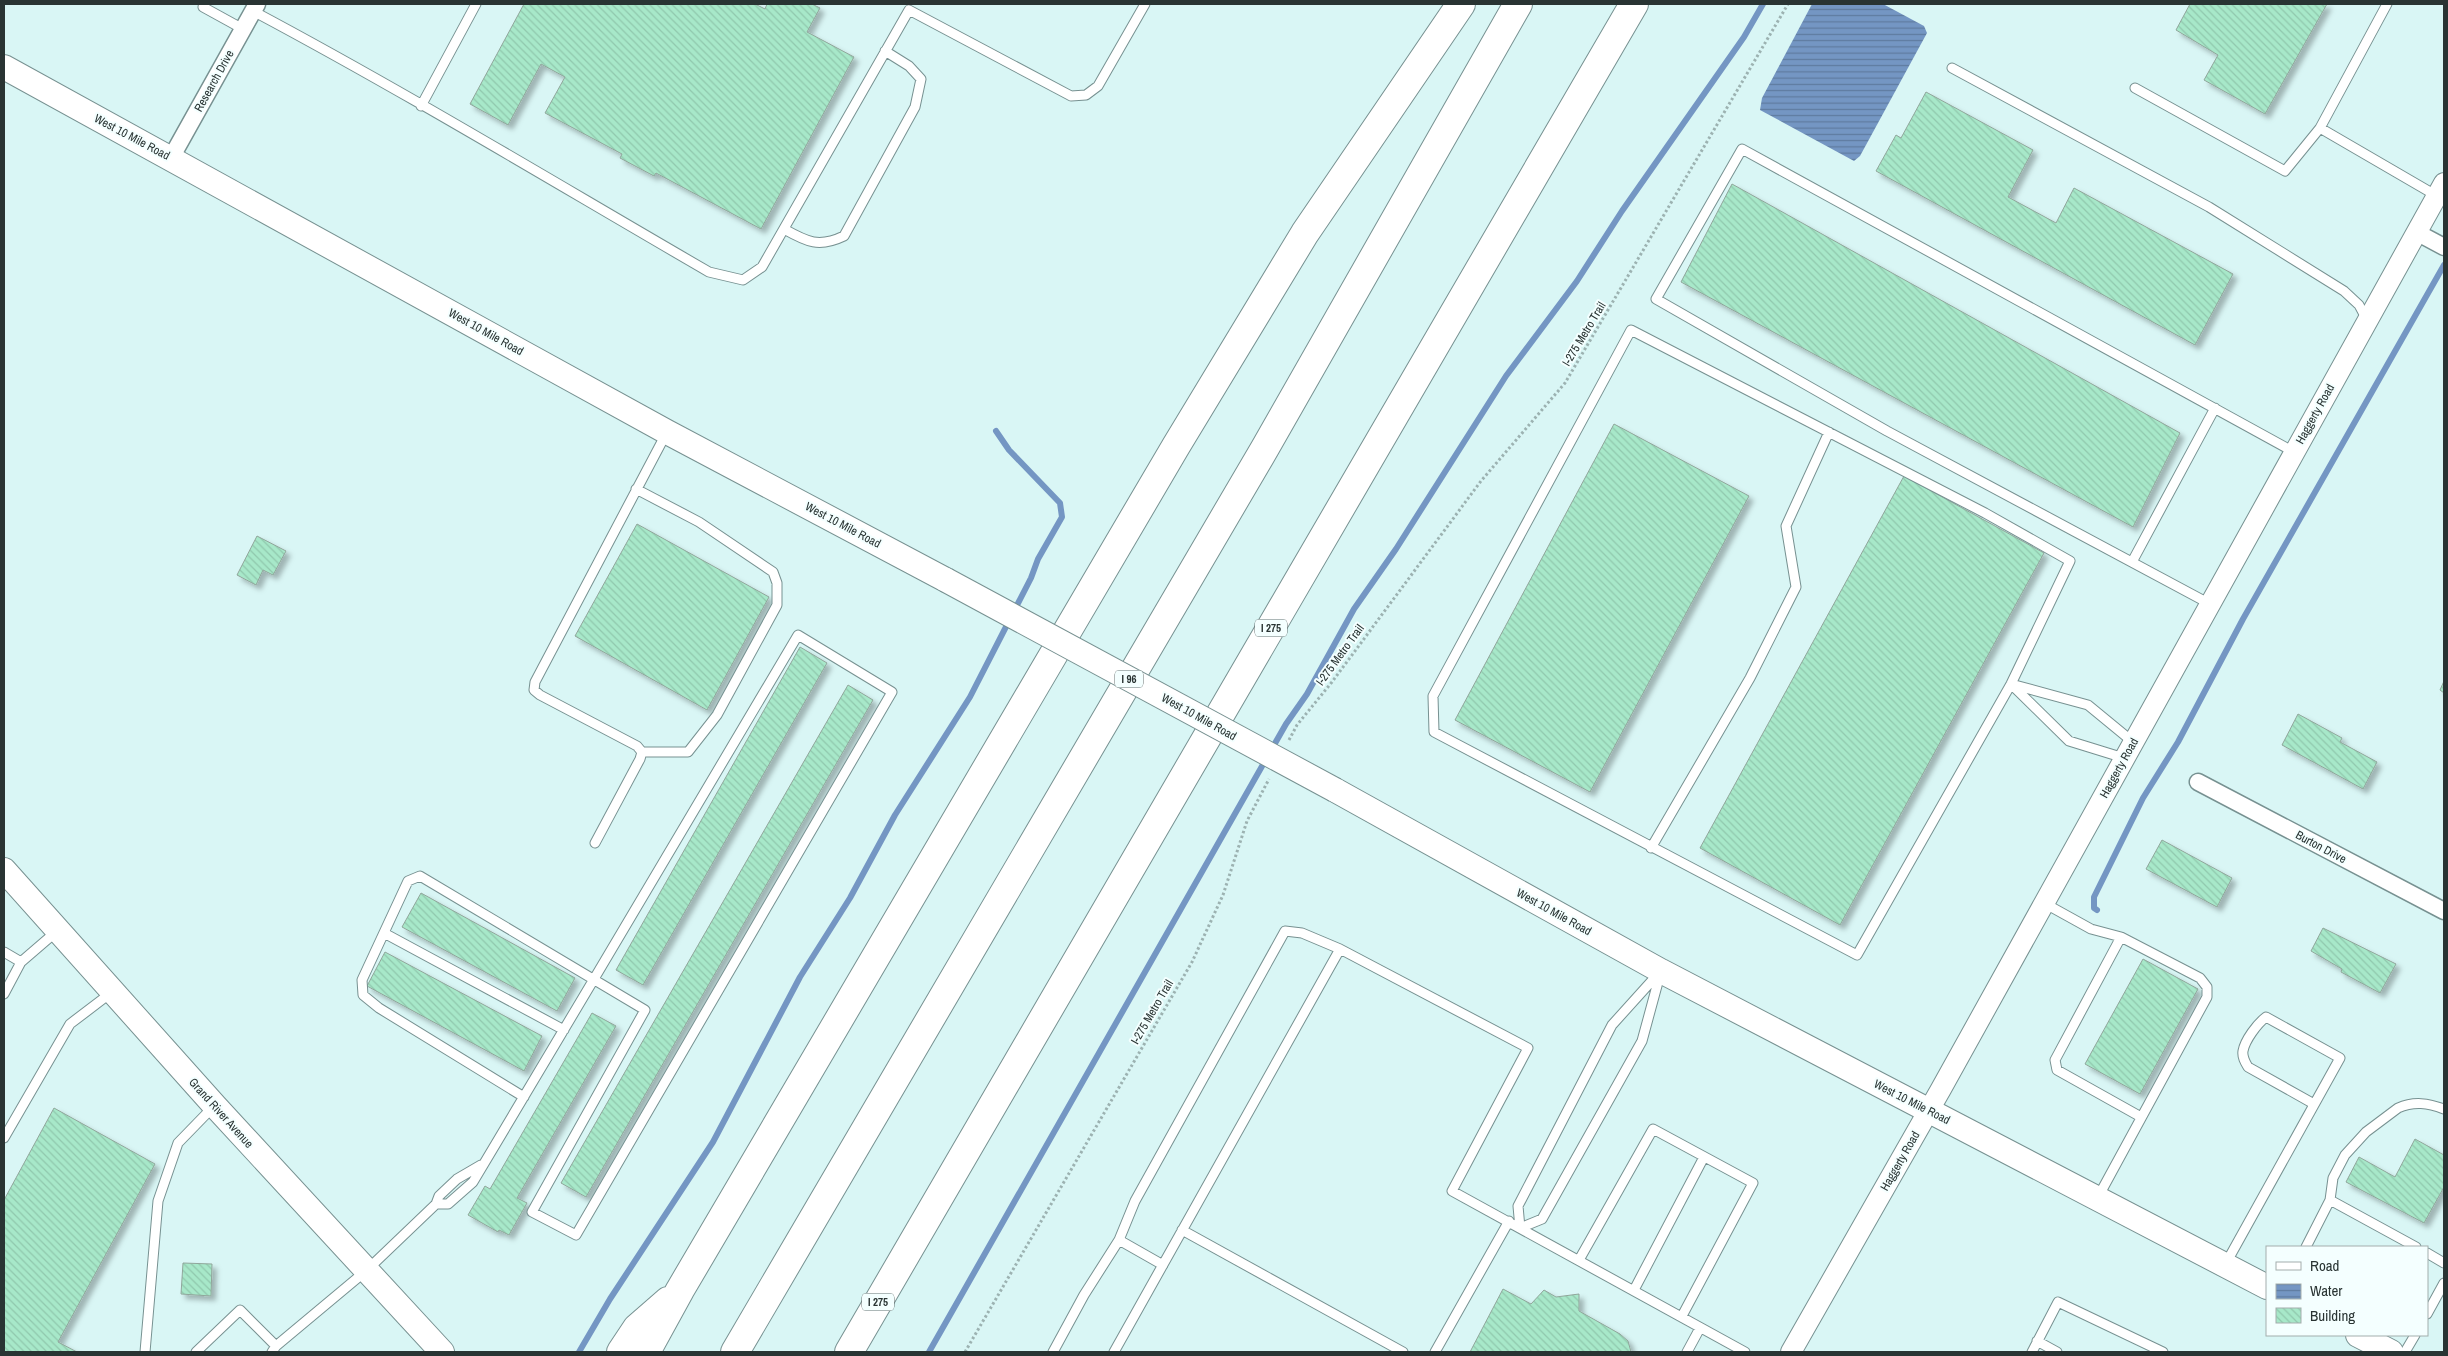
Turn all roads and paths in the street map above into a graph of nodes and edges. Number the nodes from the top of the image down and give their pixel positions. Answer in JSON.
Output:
{"nodes":[{"id":1,"x":476,"y":4,"type":"edge"},
{"id":2,"x":900,"y":4,"type":"edge"},
{"id":3,"x":1145,"y":4,"type":"edge"},
{"id":4,"x":1461,"y":4,"type":"edge"},
{"id":5,"x":1518,"y":4,"type":"edge"},
{"id":6,"x":1634,"y":4,"type":"edge"},
{"id":7,"x":1788,"y":4,"type":"edge"},
{"id":8,"x":2387,"y":4,"type":"edge"},
{"id":9,"x":203,"y":7,"type":"dead end"},
{"id":10,"x":255,"y":7,"type":"edge"},
{"id":11,"x":909,"y":10,"type":"junction"},
{"id":12,"x":243,"y":29,"type":"junction"},
{"id":13,"x":885,"y":51,"type":"junction"},
{"id":14,"x":4,"y":68,"type":"edge"},
{"id":15,"x":1952,"y":68,"type":"dead end"},
{"id":16,"x":2135,"y":88,"type":"dead end"},
{"id":17,"x":421,"y":106,"type":"junction"},
{"id":18,"x":2320,"y":128,"type":"junction"},
{"id":19,"x":170,"y":158,"type":"junction"},
{"id":20,"x":2442,"y":193,"type":"edge"},
{"id":21,"x":784,"y":229,"type":"junction"},
{"id":22,"x":2416,"y":232,"type":"junction"},
{"id":23,"x":2444,"y":247,"type":"edge"},
{"id":24,"x":2368,"y":320,"type":"junction"},
{"id":25,"x":2215,"y":408,"type":"junction"},
{"id":26,"x":667,"y":432,"type":"junction"},
{"id":27,"x":1829,"y":432,"type":"junction"},
{"id":28,"x":2294,"y":452,"type":"junction"},
{"id":29,"x":636,"y":489,"type":"junction"},
{"id":30,"x":2132,"y":562,"type":"junction"},
{"id":31,"x":2210,"y":604,"type":"junction"},
{"id":32,"x":2011,"y":684,"type":"junction"},
{"id":33,"x":1288,"y":742,"type":"dead end"},
{"id":34,"x":2129,"y":750,"type":"junction"},
{"id":35,"x":642,"y":752,"type":"junction"},
{"id":36,"x":1270,"y":777,"type":"dead end"},
{"id":37,"x":2198,"y":782,"type":"dead end"},
{"id":38,"x":595,"y":843,"type":"dead end"},
{"id":39,"x":1651,"y":848,"type":"junction"},
{"id":40,"x":4,"y":870,"type":"edge"},
{"id":41,"x":2044,"y":902,"type":"junction"},
{"id":42,"x":2444,"y":911,"type":"edge"},
{"id":43,"x":58,"y":931,"type":"junction"},
{"id":44,"x":384,"y":934,"type":"junction"},
{"id":45,"x":2121,"y":937,"type":"junction"},
{"id":46,"x":1340,"y":948,"type":"junction"},
{"id":47,"x":4,"y":952,"type":"edge"},
{"id":48,"x":21,"y":962,"type":"junction"},
{"id":49,"x":1661,"y":971,"type":"junction"},
{"id":50,"x":594,"y":979,"type":"junction"},
{"id":51,"x":112,"y":991,"type":"junction"},
{"id":52,"x":4,"y":994,"type":"edge"},
{"id":53,"x":564,"y":1030,"type":"junction"},
{"id":54,"x":524,"y":1097,"type":"junction"},
{"id":55,"x":2314,"y":1104,"type":"junction"},
{"id":56,"x":214,"y":1106,"type":"junction"},
{"id":57,"x":2444,"y":1109,"type":"edge"},
{"id":58,"x":1929,"y":1111,"type":"junction"},
{"id":59,"x":2141,"y":1116,"type":"junction"},
{"id":60,"x":4,"y":1138,"type":"edge"},
{"id":61,"x":1704,"y":1157,"type":"junction"},
{"id":62,"x":2097,"y":1199,"type":"junction"},
{"id":63,"x":2330,"y":1200,"type":"junction"},
{"id":64,"x":1509,"y":1222,"type":"junction"},
{"id":65,"x":1520,"y":1228,"type":"junction"},
{"id":66,"x":1182,"y":1230,"type":"junction"},
{"id":67,"x":1119,"y":1240,"type":"junction"},
{"id":68,"x":2307,"y":1246,"type":"edge"},
{"id":69,"x":2414,"y":1246,"type":"edge"},
{"id":70,"x":2428,"y":1254,"type":"edge"},
{"id":71,"x":1579,"y":1260,"type":"junction"},
{"id":72,"x":2444,"y":1263,"type":"edge"},
{"id":73,"x":1163,"y":1265,"type":"junction"},
{"id":74,"x":2225,"y":1266,"type":"junction"},
{"id":75,"x":367,"y":1270,"type":"junction"},
{"id":76,"x":2444,"y":1283,"type":"edge"},
{"id":77,"x":2266,"y":1286,"type":"edge"},
{"id":78,"x":680,"y":1290,"type":"junction"},
{"id":79,"x":1634,"y":1290,"type":"junction"},
{"id":80,"x":2428,"y":1312,"type":"edge"},
{"id":81,"x":1682,"y":1316,"type":"junction"},
{"id":82,"x":1700,"y":1328,"type":"junction"},
{"id":83,"x":2360,"y":1336,"type":"edge"},
{"id":84,"x":2414,"y":1336,"type":"edge"},
{"id":85,"x":2038,"y":1341,"type":"junction"},
{"id":86,"x":274,"y":1349,"type":"edge"},
{"id":87,"x":146,"y":1352,"type":"edge"},
{"id":88,"x":196,"y":1352,"type":"edge"},
{"id":89,"x":442,"y":1352,"type":"edge"},
{"id":90,"x":621,"y":1352,"type":"edge"},
{"id":91,"x":646,"y":1352,"type":"edge"},
{"id":92,"x":735,"y":1352,"type":"edge"},
{"id":93,"x":849,"y":1352,"type":"edge"},
{"id":94,"x":965,"y":1352,"type":"edge"},
{"id":95,"x":1053,"y":1352,"type":"edge"},
{"id":96,"x":1114,"y":1352,"type":"edge"},
{"id":97,"x":1403,"y":1352,"type":"edge"},
{"id":98,"x":1435,"y":1352,"type":"edge"},
{"id":99,"x":1687,"y":1352,"type":"edge"},
{"id":100,"x":1745,"y":1352,"type":"edge"},
{"id":101,"x":1791,"y":1352,"type":"edge"},
{"id":102,"x":2032,"y":1352,"type":"edge"},
{"id":103,"x":2057,"y":1352,"type":"edge"},
{"id":104,"x":2163,"y":1352,"type":"edge"},
{"id":105,"x":2391,"y":1352,"type":"edge"},
{"id":106,"x":2405,"y":1352,"type":"edge"}],
"edges":[{"from":1,"to":17,"type":"lane"},
{"from":2,"to":11,"type":"lane"},
{"from":3,"to":11,"type":"lane"},
{"from":4,"to":78,"type":"highway"},
{"from":5,"to":92,"type":"highway","number":"I 96"},
{"from":6,"to":93,"type":"highway","number":"I 275"},
{"from":7,"to":33,"type":"path","name":"I-275 Metro Trail"},
{"from":8,"to":18,"type":"lane"},
{"from":9,"to":12,"type":"lane"},
{"from":10,"to":12,"type":"street","name":"Research Drive"},
{"from":10,"to":17,"type":"lane"},
{"from":11,"to":13,"type":"lane"},
{"from":12,"to":19,"type":"street","name":"Research Drive"},
{"from":13,"to":21,"type":"lane"},
{"from":13,"to":21,"type":"lane"},
{"from":14,"to":19,"type":"main road","name":"West 10 Mile Road"},
{"from":15,"to":24,"type":"lane"},
{"from":16,"to":18,"type":"lane"},
{"from":17,"to":21,"type":"lane"},
{"from":18,"to":20,"type":"lane"},
{"from":19,"to":26,"type":"main road","name":"West 10 Mile Road"},
{"from":20,"to":22,"type":"street","name":"Haggerty Road"},
{"from":22,"to":23,"type":"street"},
{"from":22,"to":24,"type":"street","name":"Haggerty Road"},
{"from":24,"to":28,"type":"street","name":"Haggerty Road"},
{"from":25,"to":28,"type":"lane"},
{"from":25,"to":30,"type":"lane"},
{"from":25,"to":30,"type":"lane"},
{"from":26,"to":29,"type":"lane"},
{"from":26,"to":49,"type":"main road","name":"West 10 Mile Road","bridge":true},
{"from":27,"to":32,"type":"lane"},
{"from":27,"to":39,"type":"lane"},
{"from":27,"to":39,"type":"lane"},
{"from":28,"to":31,"type":"street","name":"Haggerty Road"},
{"from":29,"to":35,"type":"lane"},
{"from":29,"to":35,"type":"lane"},
{"from":30,"to":31,"type":"lane"},
{"from":31,"to":34,"type":"street","name":"Haggerty Road"},
{"from":32,"to":34,"type":"lane"},
{"from":32,"to":34,"type":"lane"},
{"from":32,"to":39,"type":"lane"},
{"from":34,"to":41,"type":"street","name":"Haggerty Road"},
{"from":35,"to":38,"type":"lane"},
{"from":36,"to":94,"type":"path","name":"I-275 Metro Trail"},
{"from":37,"to":42,"type":"street","name":"Burton Drive"},
{"from":40,"to":43,"type":"main road","name":"Grand River Avenue"},
{"from":41,"to":45,"type":"lane"},
{"from":41,"to":58,"type":"street","name":"Haggerty Road"},
{"from":43,"to":48,"type":"lane"},
{"from":43,"to":51,"type":"main road","name":"Grand River Avenue"},
{"from":44,"to":50,"type":"lane"},
{"from":44,"to":53,"type":"lane"},
{"from":44,"to":54,"type":"lane"},
{"from":45,"to":59,"type":"lane"},
{"from":45,"to":59,"type":"lane"},
{"from":46,"to":64,"type":"lane"},
{"from":46,"to":66,"type":"lane"},
{"from":46,"to":67,"type":"lane"},
{"from":47,"to":48,"type":"lane"},
{"from":48,"to":52,"type":"lane"},
{"from":49,"to":58,"type":"main road","name":"West 10 Mile Road"},
{"from":49,"to":65,"type":"lane"},
{"from":49,"to":65,"type":"lane"},
{"from":50,"to":50,"type":"lane"},
{"from":50,"to":53,"type":"lane"},
{"from":51,"to":56,"type":"main road","name":"Grand River Avenue"},
{"from":51,"to":60,"type":"lane"},
{"from":53,"to":54,"type":"lane"},
{"from":54,"to":75,"type":"lane"},
{"from":55,"to":55,"type":"lane"},
{"from":55,"to":74,"type":"lane"},
{"from":56,"to":75,"type":"main road","name":"Grand River Avenue"},
{"from":56,"to":87,"type":"lane"},
{"from":57,"to":63,"type":"lane"},
{"from":58,"to":62,"type":"main road","name":"West 10 Mile Road"},
{"from":58,"to":101,"type":"street","name":"Haggerty Road"},
{"from":59,"to":62,"type":"lane"},
{"from":61,"to":71,"type":"lane"},
{"from":61,"to":79,"type":"lane"},
{"from":61,"to":81,"type":"lane"},
{"from":62,"to":74,"type":"main road","name":"West 10 Mile Road"},
{"from":63,"to":68,"type":"lane"},
{"from":63,"to":69,"type":"lane"},
{"from":64,"to":65,"type":"lane"},
{"from":64,"to":98,"type":"lane"},
{"from":65,"to":71,"type":"lane"},
{"from":66,"to":73,"type":"lane"},
{"from":66,"to":97,"type":"lane"},
{"from":67,"to":73,"type":"lane"},
{"from":67,"to":95,"type":"lane"},
{"from":70,"to":72,"type":"lane"},
{"from":71,"to":79,"type":"lane"},
{"from":73,"to":96,"type":"lane"},
{"from":74,"to":77,"type":"main road","name":"West 10 Mile Road"},
{"from":75,"to":86,"type":"lane"},
{"from":75,"to":89,"type":"main road","name":"Grand River Avenue"},
{"from":76,"to":80,"type":"lane"},
{"from":78,"to":90,"type":"highway"},
{"from":78,"to":91,"type":"highway"},
{"from":79,"to":81,"type":"lane"},
{"from":81,"to":82,"type":"lane"},
{"from":82,"to":99,"type":"lane"},
{"from":82,"to":100,"type":"lane"},
{"from":83,"to":105,"type":"main road"},
{"from":84,"to":106,"type":"lane"},
{"from":85,"to":102,"type":"lane"},
{"from":85,"to":103,"type":"lane"},
{"from":85,"to":104,"type":"lane"},
{"from":86,"to":88,"type":"lane"}]}
